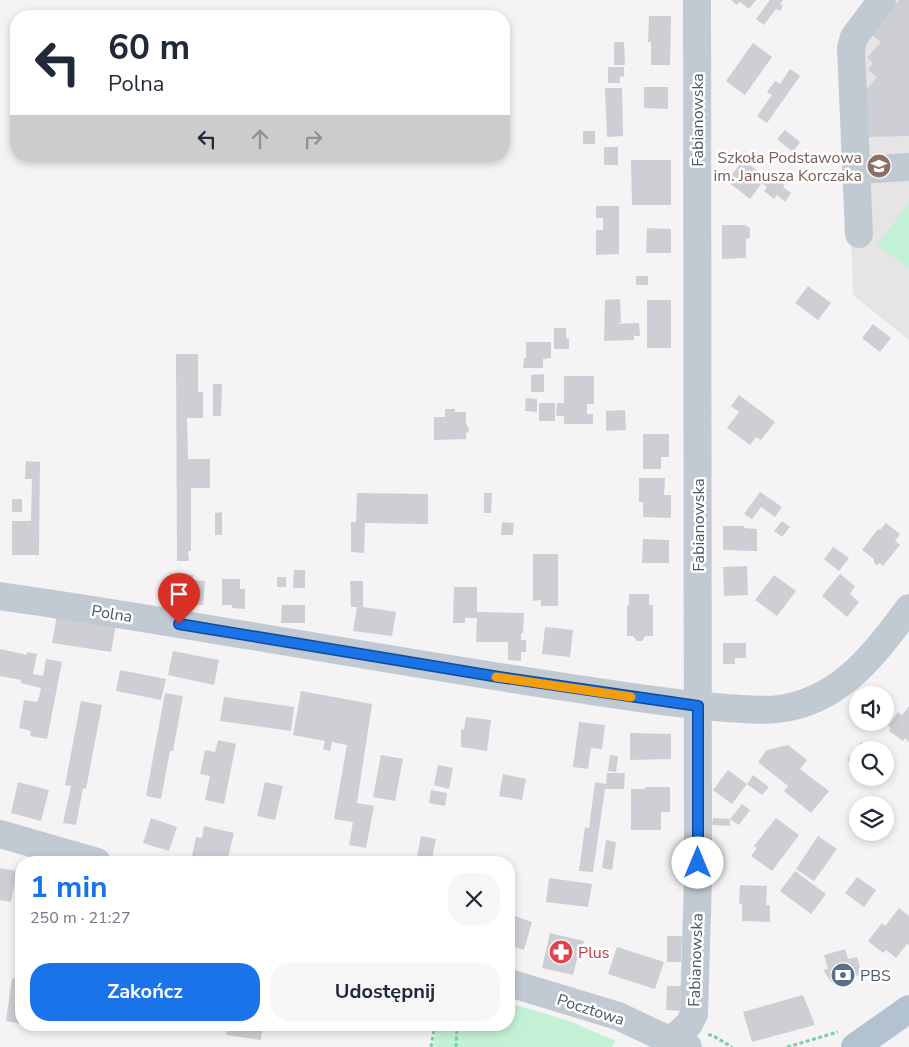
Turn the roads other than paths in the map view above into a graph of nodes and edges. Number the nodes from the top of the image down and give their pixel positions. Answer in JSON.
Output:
{"nodes":[{"id":1,"x":697,"y":0,"type":"edge"},
{"id":2,"x":882,"y":0,"type":"edge"},
{"id":3,"x":909,"y":167,"type":"edge"},
{"id":4,"x":856,"y":170,"type":"junction"},
{"id":5,"x":859,"y":234,"type":"dead end"},
{"id":6,"x":0,"y":596,"type":"edge"},
{"id":7,"x":909,"y":608,"type":"edge"},
{"id":8,"x":698,"y":706,"type":"junction"},
{"id":9,"x":0,"y":834,"type":"edge"},
{"id":10,"x":76,"y":856,"type":"edge"},
{"id":11,"x":515,"y":985,"type":"edge"},
{"id":12,"x":909,"y":1009,"type":"edge"},
{"id":13,"x":679,"y":1045,"type":"edge"},
{"id":14,"x":855,"y":1047,"type":"edge"}],
"edges":[{"from":1,"to":8,"type":"street","name":"Fabianowska"},
{"from":2,"to":4,"type":"street"},
{"from":3,"to":4,"type":"street"},
{"from":4,"to":5,"type":"street"},
{"from":6,"to":8,"type":"street","name":"Polna"},
{"from":7,"to":8,"type":"street","name":"Polna"},
{"from":8,"to":13,"type":"street","name":"Fabianowska"},
{"from":9,"to":10,"type":"street"},
{"from":11,"to":13,"type":"street","name":"Pocztowa"},
{"from":12,"to":14,"type":"main road"}]}
